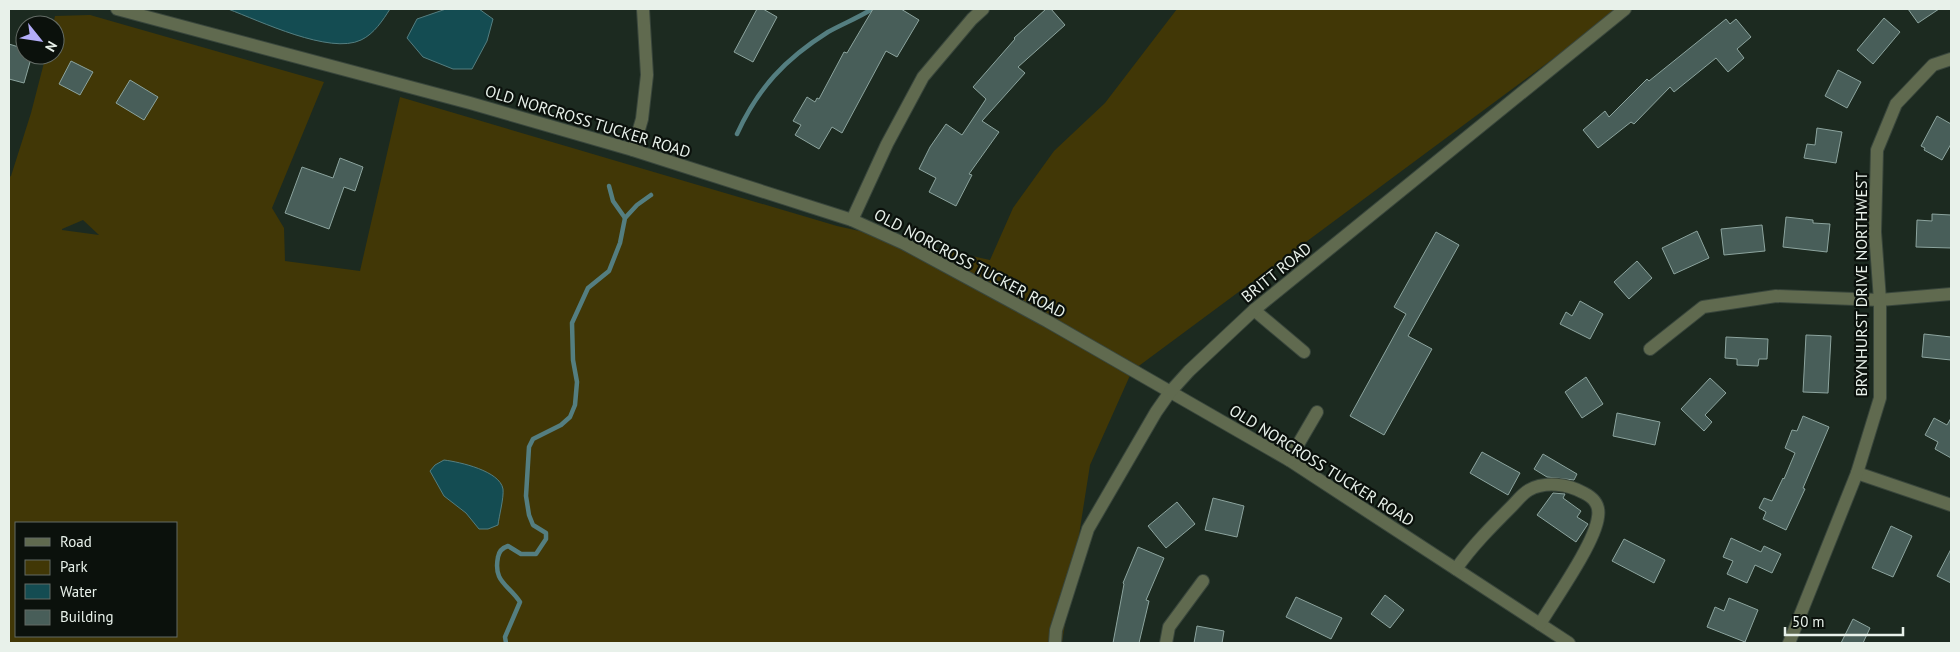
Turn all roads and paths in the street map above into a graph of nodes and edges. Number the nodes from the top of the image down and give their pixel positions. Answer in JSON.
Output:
{"nodes":[{"id":1,"x":117,"y":9,"type":"edge"},
{"id":2,"x":643,"y":9,"type":"edge"},
{"id":3,"x":983,"y":9,"type":"edge"},
{"id":4,"x":1625,"y":9,"type":"edge"},
{"id":5,"x":1951,"y":59,"type":"edge"},
{"id":6,"x":633,"y":150,"type":"junction"},
{"id":7,"x":852,"y":220,"type":"junction"},
{"id":8,"x":1951,"y":294,"type":"edge"},
{"id":9,"x":1880,"y":300,"type":"junction"},
{"id":10,"x":1254,"y":310,"type":"junction"},
{"id":11,"x":1650,"y":350,"type":"dead end"},
{"id":12,"x":1304,"y":352,"type":"dead end"},
{"id":13,"x":1170,"y":392,"type":"junction"},
{"id":14,"x":1317,"y":412,"type":"dead end"},
{"id":15,"x":1289,"y":460,"type":"junction"},
{"id":16,"x":1857,"y":473,"type":"junction"},
{"id":17,"x":1951,"y":505,"type":"edge"},
{"id":18,"x":1456,"y":569,"type":"junction"},
{"id":19,"x":1202,"y":581,"type":"dead end"},
{"id":20,"x":1540,"y":624,"type":"junction"},
{"id":21,"x":1055,"y":643,"type":"edge"},
{"id":22,"x":1166,"y":643,"type":"edge"},
{"id":23,"x":1569,"y":643,"type":"edge"},
{"id":24,"x":1789,"y":643,"type":"edge"}],
"edges":[{"from":1,"to":6,"type":"street","name":"OLD NORCROSS TUCKER ROAD"},
{"from":2,"to":6,"type":"street"},
{"from":3,"to":7,"type":"street"},
{"from":4,"to":10,"type":"street","name":"BRITT ROAD"},
{"from":5,"to":9,"type":"street","name":"BRYNHURST DRIVE NORTHWEST"},
{"from":6,"to":7,"type":"street","name":"OLD NORCROSS TUCKER ROAD"},
{"from":7,"to":13,"type":"street","name":"OLD NORCROSS TUCKER ROAD"},
{"from":8,"to":9,"type":"street"},
{"from":9,"to":11,"type":"street"},
{"from":9,"to":16,"type":"street","name":"BRYNHURST DRIVE NORTHWEST"},
{"from":10,"to":12,"type":"street"},
{"from":10,"to":13,"type":"street","name":"BRITT ROAD"},
{"from":13,"to":15,"type":"street","name":"OLD NORCROSS TUCKER ROAD"},
{"from":13,"to":21,"type":"street","name":"BRITT ROAD"},
{"from":14,"to":15,"type":"street"},
{"from":15,"to":18,"type":"street","name":"OLD NORCROSS TUCKER ROAD"},
{"from":16,"to":17,"type":"street"},
{"from":16,"to":24,"type":"street","name":"BRYNHURST DRIVE NORTHWEST"},
{"from":18,"to":20,"type":"street","name":"OLD NORCROSS TUCKER ROAD"},
{"from":18,"to":20,"type":"street"},
{"from":19,"to":22,"type":"street"},
{"from":20,"to":23,"type":"street","name":"OLD NORCROSS TUCKER ROAD"}]}
